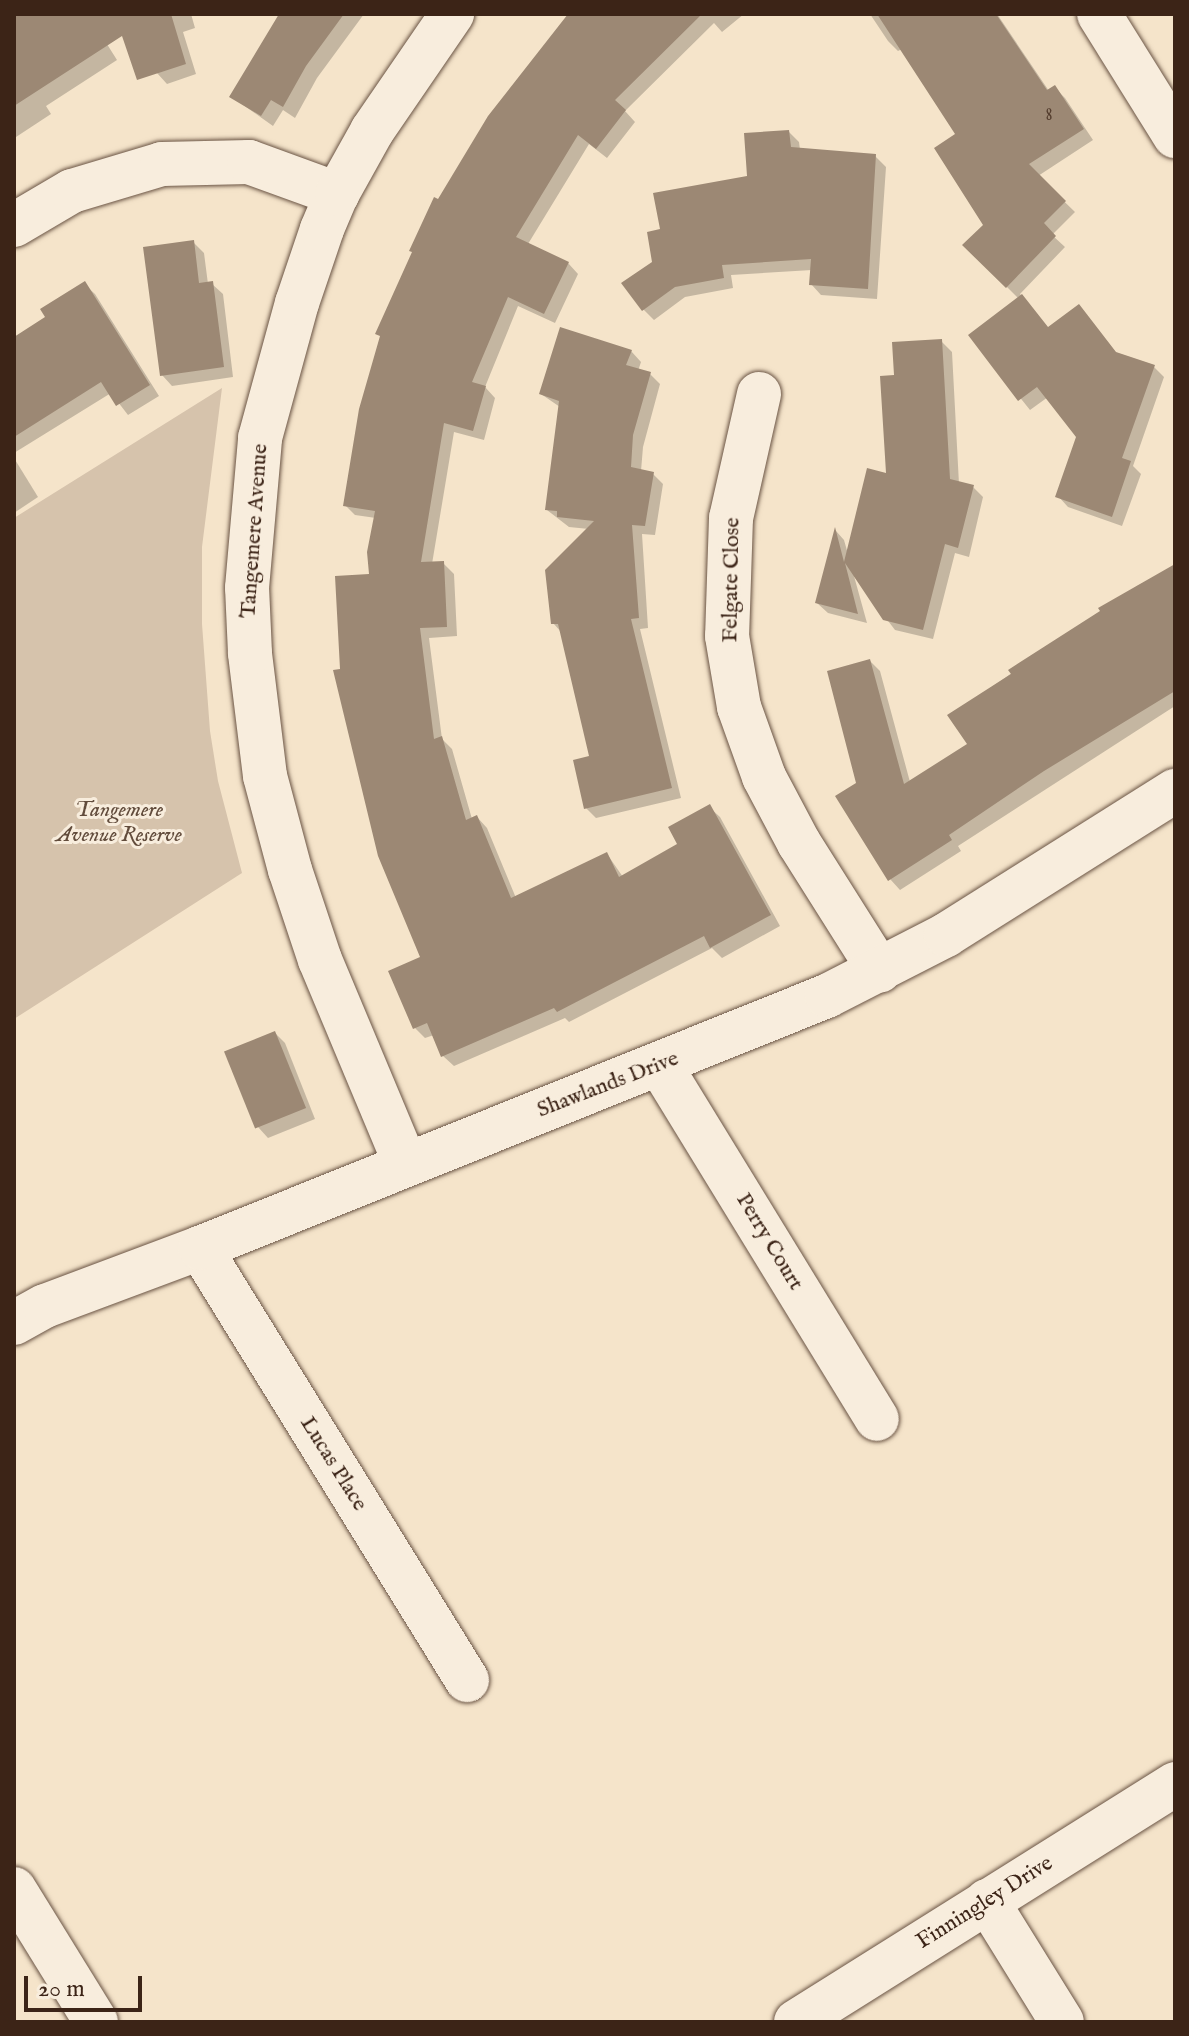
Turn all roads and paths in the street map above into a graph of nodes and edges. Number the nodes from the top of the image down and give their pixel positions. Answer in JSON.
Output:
{"nodes":[{"id":1,"x":452,"y":14,"type":"edge"},
{"id":2,"x":1099,"y":14,"type":"edge"},
{"id":3,"x":1175,"y":136,"type":"edge"},
{"id":4,"x":337,"y":194,"type":"junction"},
{"id":5,"x":14,"y":225,"type":"edge"},
{"id":6,"x":759,"y":394,"type":"dead end"},
{"id":7,"x":1175,"y":791,"type":"edge"},
{"id":8,"x":880,"y":971,"type":"junction"},
{"id":9,"x":660,"y":1065,"type":"junction"},
{"id":10,"x":405,"y":1163,"type":"junction"},
{"id":11,"x":200,"y":1248,"type":"junction"},
{"id":12,"x":14,"y":1323,"type":"edge"},
{"id":13,"x":877,"y":1419,"type":"dead end"},
{"id":14,"x":467,"y":1680,"type":"dead end"},
{"id":15,"x":1175,"y":1784,"type":"edge"},
{"id":16,"x":987,"y":1901,"type":"junction"},
{"id":17,"x":19,"y":1909,"type":"edge"},
{"id":18,"x":96,"y":2022,"type":"edge"},
{"id":19,"x":796,"y":2022,"type":"edge"},
{"id":20,"x":1062,"y":2022,"type":"edge"}],
"edges":[{"from":1,"to":4,"type":"street","name":"Tangemere Avenue"},
{"from":2,"to":3,"type":"street"},
{"from":4,"to":5,"type":"street"},
{"from":4,"to":10,"type":"street","name":"Tangemere Avenue"},
{"from":6,"to":8,"type":"street","name":"Felgate Close"},
{"from":7,"to":8,"type":"street","name":"Shawlands Drive"},
{"from":8,"to":9,"type":"street","name":"Shawlands Drive"},
{"from":9,"to":10,"type":"street","name":"Shawlands Drive"},
{"from":9,"to":13,"type":"street","name":"Perry Court"},
{"from":10,"to":11,"type":"street","name":"Shawlands Drive"},
{"from":11,"to":12,"type":"street","name":"Shawlands Drive"},
{"from":11,"to":14,"type":"street","name":"Lucas Place"},
{"from":15,"to":16,"type":"street","name":"Finningley Drive"},
{"from":16,"to":19,"type":"street","name":"Finningley Drive"},
{"from":16,"to":20,"type":"street"},
{"from":17,"to":18,"type":"street"}]}
